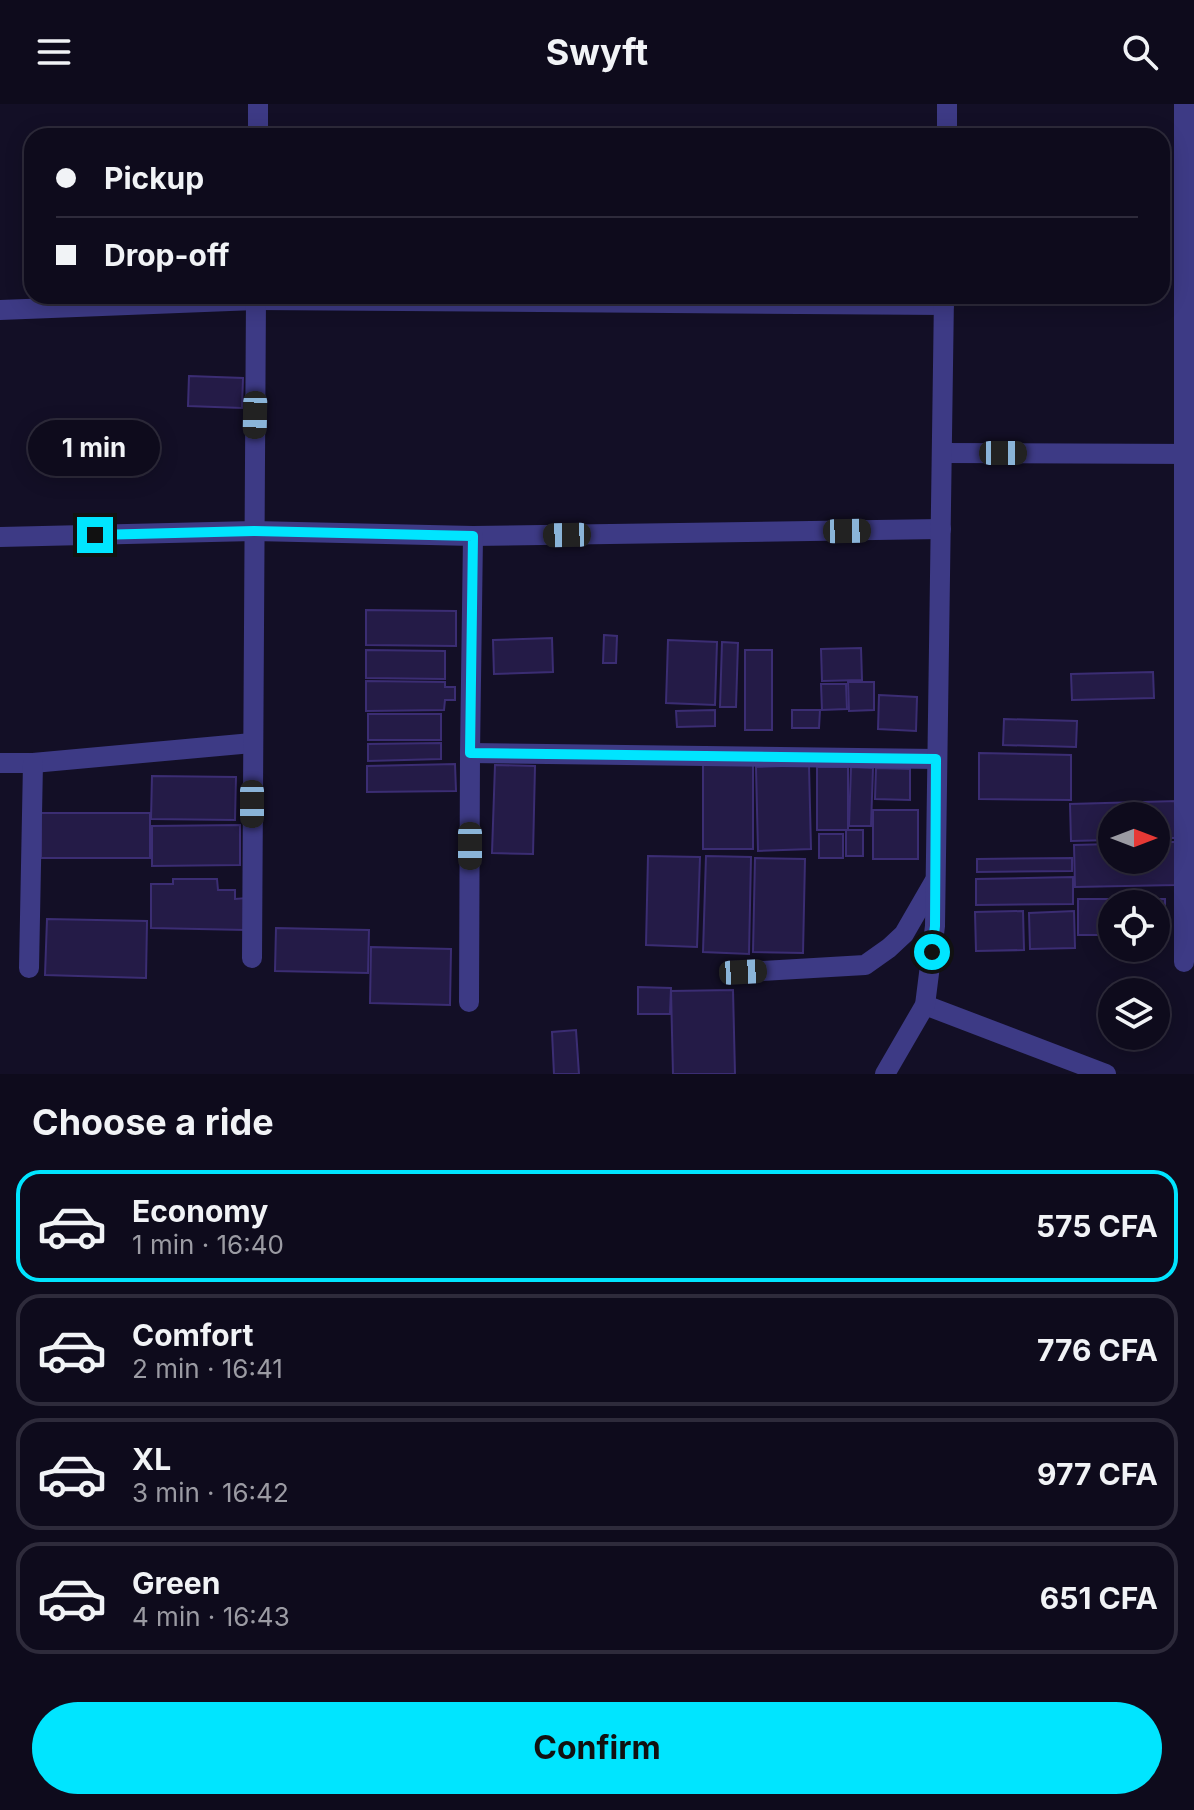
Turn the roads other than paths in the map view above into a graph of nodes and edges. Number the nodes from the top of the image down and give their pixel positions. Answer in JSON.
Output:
{"nodes":[{"id":1,"x":258,"y":104,"type":"edge"},
{"id":2,"x":947,"y":104,"type":"edge"},
{"id":3,"x":1184,"y":104,"type":"edge"},
{"id":4,"x":258,"y":128,"type":"edge"},
{"id":5,"x":947,"y":128,"type":"edge"},
{"id":6,"x":128,"y":304,"type":"edge"},
{"id":7,"x":256,"y":304,"type":"edge"},
{"id":8,"x":944,"y":304,"type":"edge"},
{"id":9,"x":0,"y":310,"type":"edge"},
{"id":10,"x":942,"y":453,"type":"junction"},
{"id":11,"x":1189,"y":454,"type":"edge"},
{"id":12,"x":941,"y":529,"type":"junction"},
{"id":13,"x":254,"y":531,"type":"junction"},
{"id":14,"x":473,"y":536,"type":"junction"},
{"id":15,"x":0,"y":537,"type":"edge"},
{"id":16,"x":252,"y":743,"type":"junction"},
{"id":17,"x":470,"y":753,"type":"junction"},
{"id":18,"x":936,"y":759,"type":"junction"},
{"id":19,"x":0,"y":763,"type":"edge"},
{"id":20,"x":33,"y":763,"type":"junction"},
{"id":21,"x":936,"y":879,"type":"junction"},
{"id":22,"x":252,"y":958,"type":"dead end"},
{"id":23,"x":1184,"y":962,"type":"dead end"},
{"id":24,"x":29,"y":968,"type":"dead end"},
{"id":25,"x":743,"y":972,"type":"dead end"},
{"id":26,"x":469,"y":1002,"type":"dead end"},
{"id":27,"x":925,"y":1005,"type":"junction"},
{"id":28,"x":885,"y":1074,"type":"edge"},
{"id":29,"x":1106,"y":1074,"type":"edge"}],
"edges":[{"from":1,"to":4,"type":"street"},
{"from":2,"to":5,"type":"street"},
{"from":3,"to":11,"type":"street"},
{"from":6,"to":9,"type":"street"},
{"from":7,"to":13,"type":"street"},
{"from":8,"to":10,"type":"street"},
{"from":10,"to":11,"type":"street"},
{"from":10,"to":12,"type":"street"},
{"from":11,"to":23,"type":"street"},
{"from":12,"to":14,"type":"street"},
{"from":12,"to":18,"type":"street"},
{"from":13,"to":14,"type":"street"},
{"from":13,"to":15,"type":"street"},
{"from":13,"to":16,"type":"street"},
{"from":14,"to":17,"type":"street"},
{"from":16,"to":20,"type":"street"},
{"from":16,"to":22,"type":"street"},
{"from":17,"to":18,"type":"street"},
{"from":17,"to":26,"type":"street"},
{"from":18,"to":21,"type":"street"},
{"from":19,"to":20,"type":"street"},
{"from":20,"to":24,"type":"street"},
{"from":21,"to":25,"type":"street"},
{"from":21,"to":27,"type":"street"},
{"from":27,"to":28,"type":"street"},
{"from":27,"to":29,"type":"street"}]}
